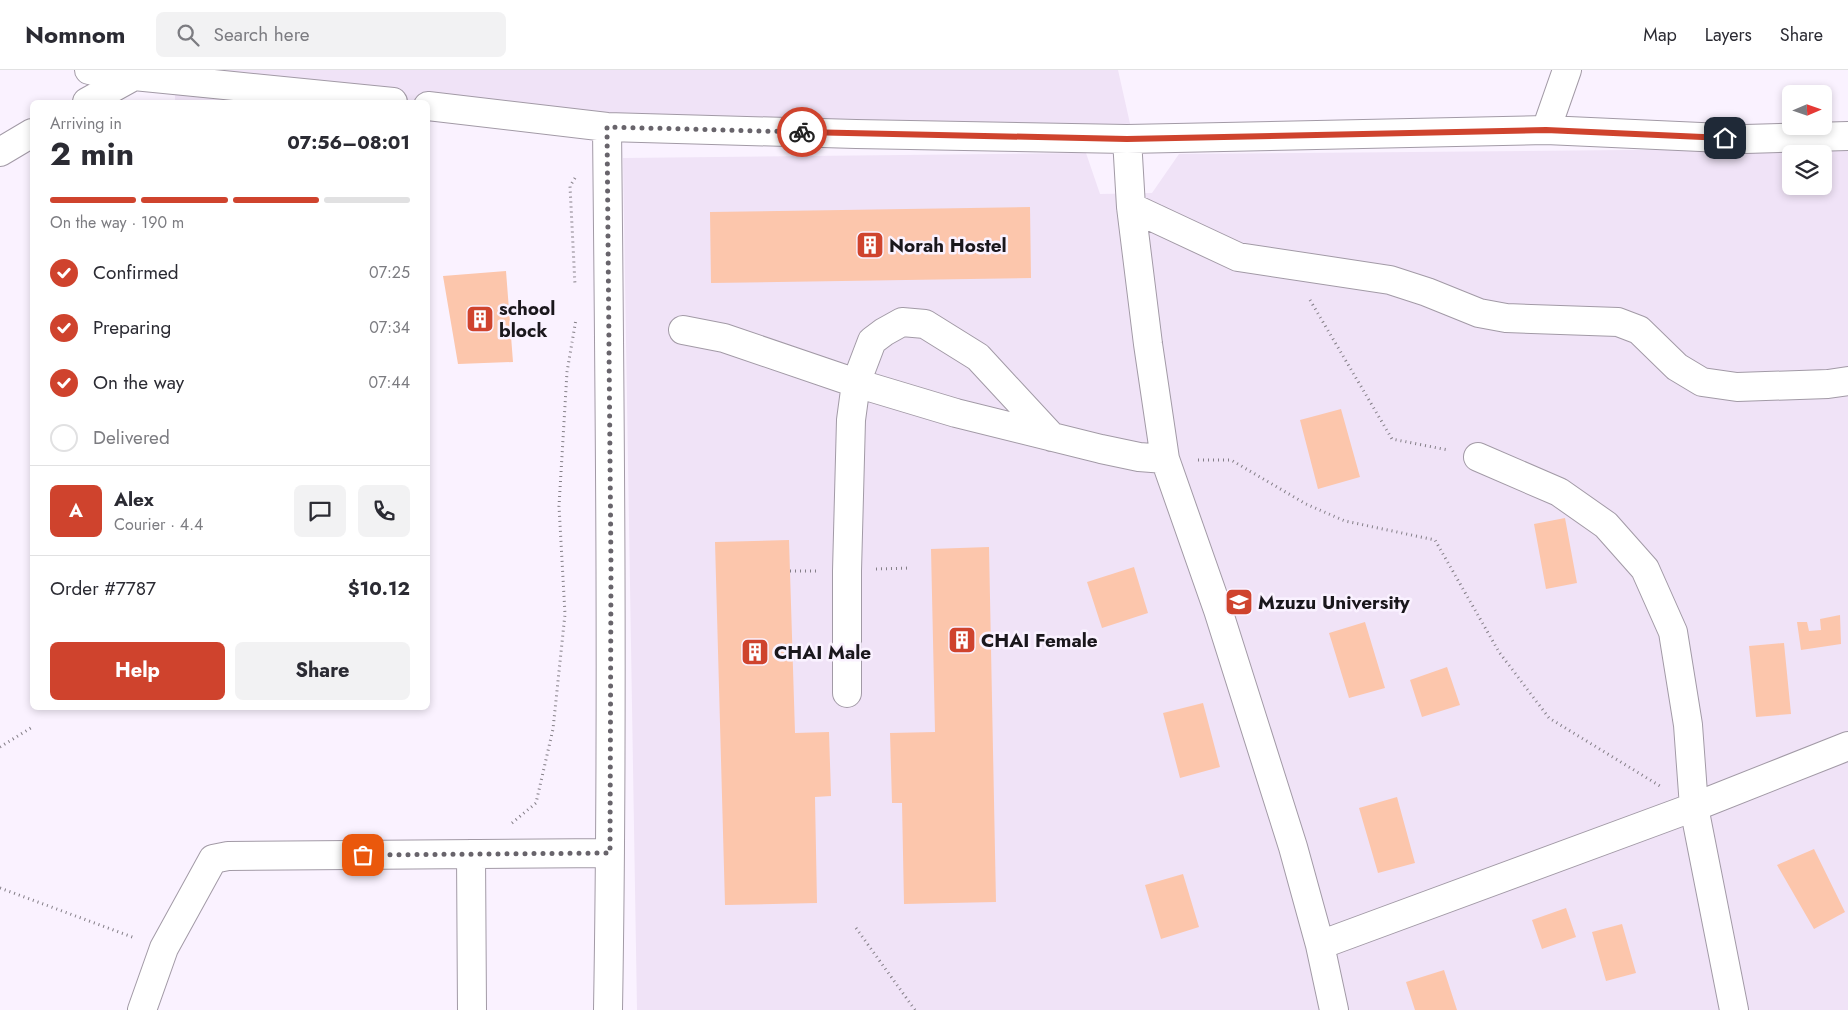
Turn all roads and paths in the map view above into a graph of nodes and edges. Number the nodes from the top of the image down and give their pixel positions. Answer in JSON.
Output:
{"nodes":[{"id":1,"x":89,"y":70,"type":"edge"},
{"id":2,"x":1567,"y":70,"type":"edge"},
{"id":3,"x":134,"y":73,"type":"edge"},
{"id":4,"x":91,"y":100,"type":"edge"},
{"id":5,"x":375,"y":100,"type":"edge"},
{"id":6,"x":430,"y":106,"type":"edge"},
{"id":7,"x":607,"y":127,"type":"junction"},
{"id":8,"x":1546,"y":130,"type":"junction"},
{"id":9,"x":30,"y":135,"type":"edge"},
{"id":10,"x":1848,"y":136,"type":"edge"},
{"id":11,"x":1127,"y":139,"type":"junction"},
{"id":12,"x":0,"y":152,"type":"edge"},
{"id":13,"x":575,"y":178,"type":"dead end"},
{"id":14,"x":1131,"y":207,"type":"junction"},
{"id":15,"x":1289,"y":266,"type":"junction"},
{"id":16,"x":576,"y":295,"type":"dead end"},
{"id":17,"x":577,"y":315,"type":"dead end"},
{"id":18,"x":683,"y":330,"type":"dead end"},
{"id":19,"x":1848,"y":381,"type":"edge"},
{"id":20,"x":856,"y":383,"type":"junction"},
{"id":21,"x":1052,"y":437,"type":"junction"},
{"id":22,"x":1478,"y":457,"type":"joint"},
{"id":23,"x":1165,"y":459,"type":"junction"},
{"id":24,"x":847,"y":692,"type":"dead end"},
{"id":25,"x":34,"y":726,"type":"dead end"},
{"id":26,"x":1848,"y":746,"type":"edge"},
{"id":27,"x":0,"y":747,"type":"edge"},
{"id":28,"x":1694,"y":807,"type":"junction"},
{"id":29,"x":508,"y":826,"type":"dead end"},
{"id":30,"x":610,"y":853,"type":"junction"},
{"id":31,"x":471,"y":854,"type":"junction"},
{"id":32,"x":0,"y":888,"type":"edge"},
{"id":33,"x":856,"y":928,"type":"dead end"},
{"id":34,"x":1320,"y":945,"type":"junction"},
{"id":35,"x":164,"y":948,"type":"junction"},
{"id":36,"x":142,"y":1010,"type":"edge"},
{"id":37,"x":472,"y":1010,"type":"edge"},
{"id":38,"x":608,"y":1010,"type":"edge"},
{"id":39,"x":915,"y":1010,"type":"edge"},
{"id":40,"x":1334,"y":1010,"type":"edge"},
{"id":41,"x":1734,"y":1010,"type":"edge"}],
"edges":[{"from":1,"to":3,"type":"street"},
{"from":2,"to":8,"type":"street"},
{"from":3,"to":4,"type":"street"},
{"from":3,"to":5,"type":"street"},
{"from":6,"to":7,"type":"street"},
{"from":7,"to":11,"type":"street"},
{"from":7,"to":30,"type":"street"},
{"from":8,"to":10,"type":"street"},
{"from":8,"to":11,"type":"street"},
{"from":9,"to":12,"type":"street"},
{"from":11,"to":14,"type":"street"},
{"from":13,"to":16,"type":"path"},
{"from":14,"to":15,"type":"street"},
{"from":14,"to":23,"type":"street"},
{"from":15,"to":19,"type":"street"},
{"from":15,"to":22,"type":"path"},
{"from":17,"to":29,"type":"path"},
{"from":18,"to":20,"type":"street"},
{"from":20,"to":21,"type":"street"},
{"from":20,"to":21,"type":"street"},
{"from":20,"to":24,"type":"street"},
{"from":21,"to":23,"type":"street"},
{"from":22,"to":28,"type":"street"},
{"from":23,"to":28,"type":"path"},
{"from":23,"to":34,"type":"street"},
{"from":25,"to":27,"type":"path"},
{"from":26,"to":28,"type":"street"},
{"from":28,"to":34,"type":"street"},
{"from":28,"to":41,"type":"street"},
{"from":30,"to":31,"type":"street"},
{"from":30,"to":38,"type":"street"},
{"from":31,"to":35,"type":"street"},
{"from":31,"to":37,"type":"street"},
{"from":32,"to":35,"type":"path"},
{"from":33,"to":39,"type":"path"},
{"from":34,"to":40,"type":"street"},
{"from":35,"to":36,"type":"street"}]}
